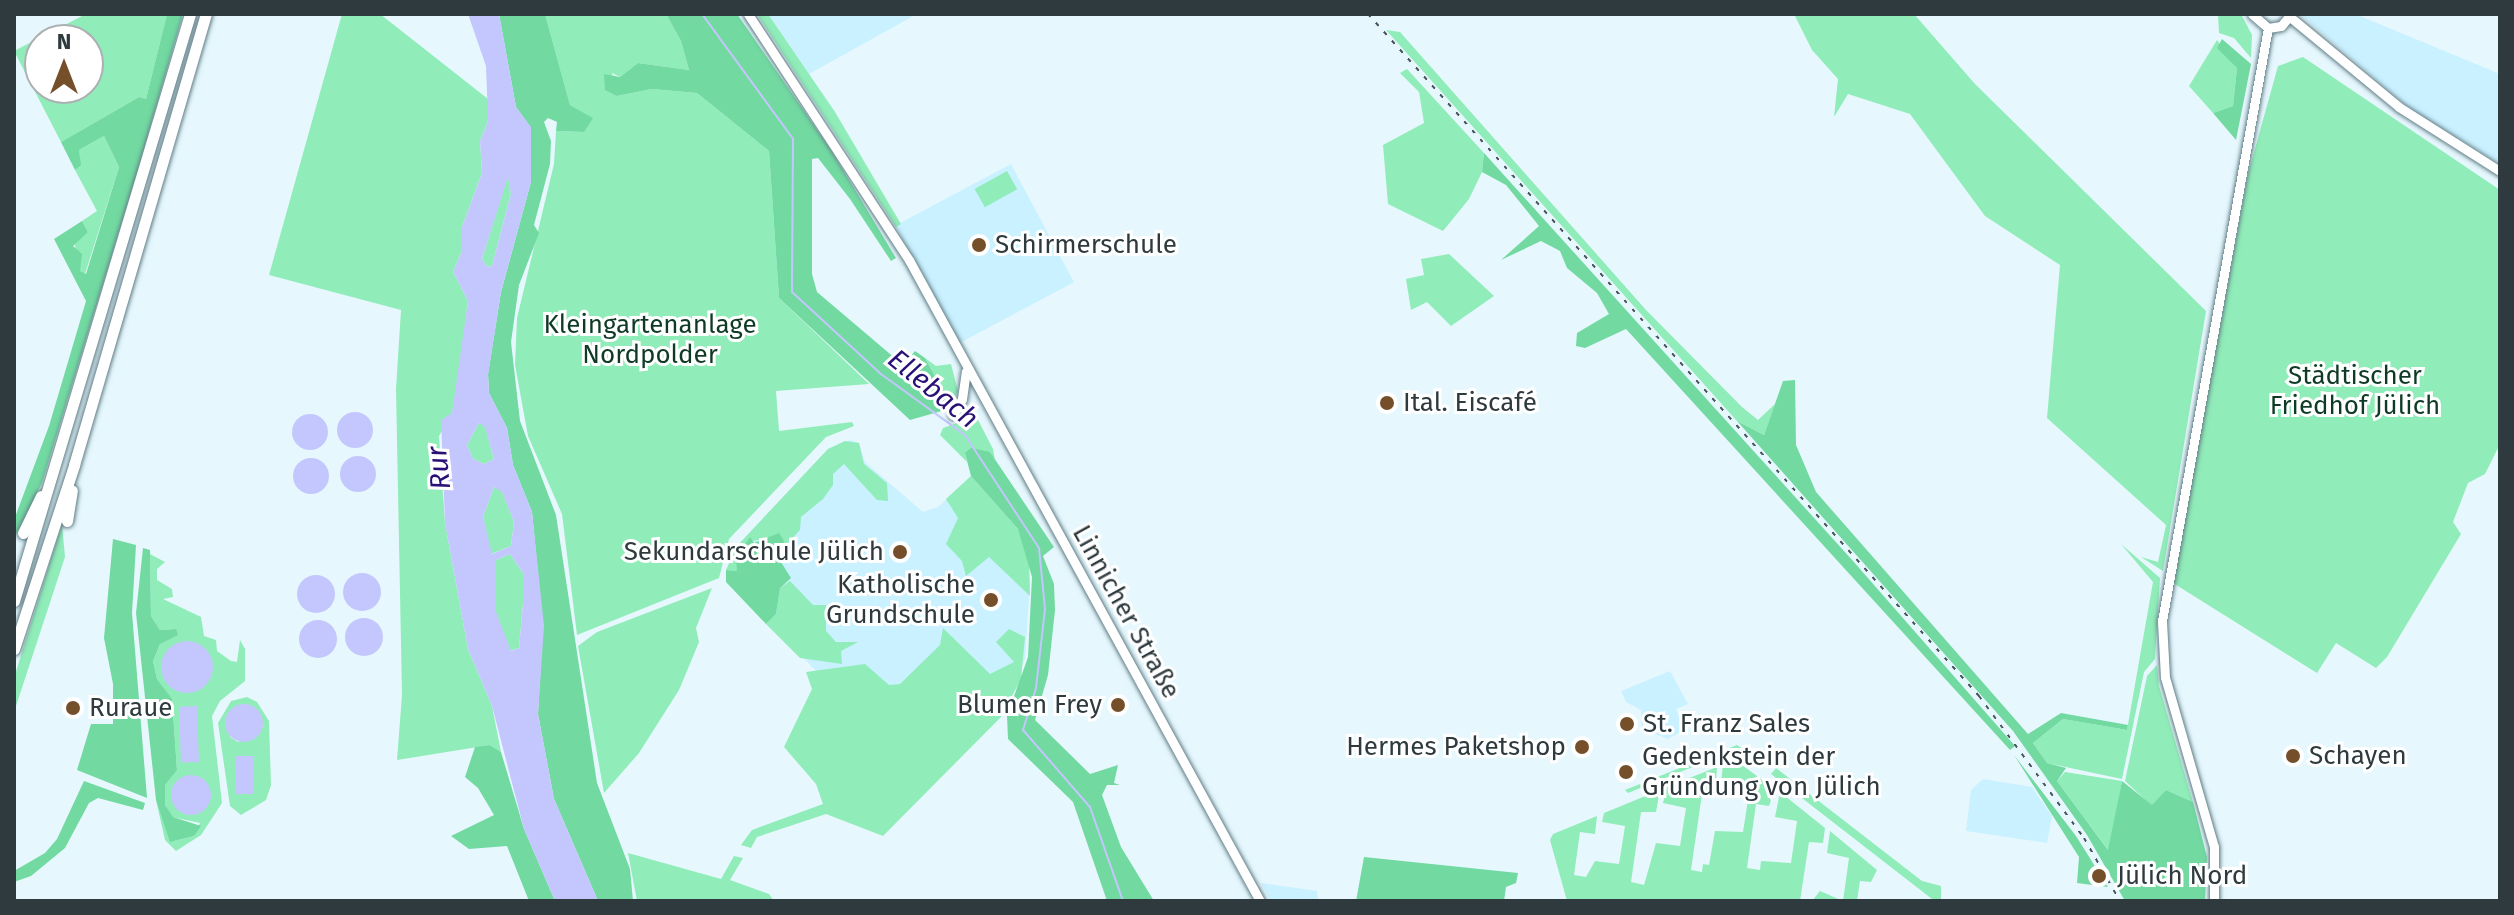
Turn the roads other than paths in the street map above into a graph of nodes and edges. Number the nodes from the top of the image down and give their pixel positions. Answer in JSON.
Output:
{"nodes":[{"id":1,"x":190,"y":14,"type":"edge"},
{"id":2,"x":206,"y":14,"type":"edge"},
{"id":3,"x":748,"y":14,"type":"edge"},
{"id":4,"x":2252,"y":14,"type":"edge"},
{"id":5,"x":2290,"y":15,"type":"edge"},
{"id":6,"x":2268,"y":28,"type":"junction"},
{"id":7,"x":2500,"y":171,"type":"edge"},
{"id":8,"x":966,"y":371,"type":"junction"},
{"id":9,"x":953,"y":415,"type":"dead end"},
{"id":10,"x":88,"y":418,"type":"junction"},
{"id":11,"x":59,"y":459,"type":"junction"},
{"id":12,"x":67,"y":521,"type":"dead end"},
{"id":13,"x":23,"y":533,"type":"dead end"},
{"id":14,"x":14,"y":601,"type":"edge"},
{"id":15,"x":14,"y":649,"type":"edge"},
{"id":16,"x":1260,"y":901,"type":"edge"},
{"id":17,"x":2214,"y":901,"type":"edge"}],
"edges":[{"from":1,"to":11,"type":"highway"},
{"from":2,"to":10,"type":"highway"},
{"from":3,"to":8,"type":"main road","name":"Linnicher Straße"},
{"from":4,"to":6,"type":"main road"},
{"from":5,"to":6,"type":"main road"},
{"from":5,"to":7,"type":"main road"},
{"from":6,"to":17,"type":"main road"},
{"from":8,"to":9,"type":"main road"},
{"from":8,"to":16,"type":"main road","name":"Linnicher Straße"},
{"from":10,"to":12,"type":"highway"},
{"from":10,"to":15,"type":"highway"},
{"from":11,"to":13,"type":"highway"},
{"from":11,"to":14,"type":"highway"}]}
